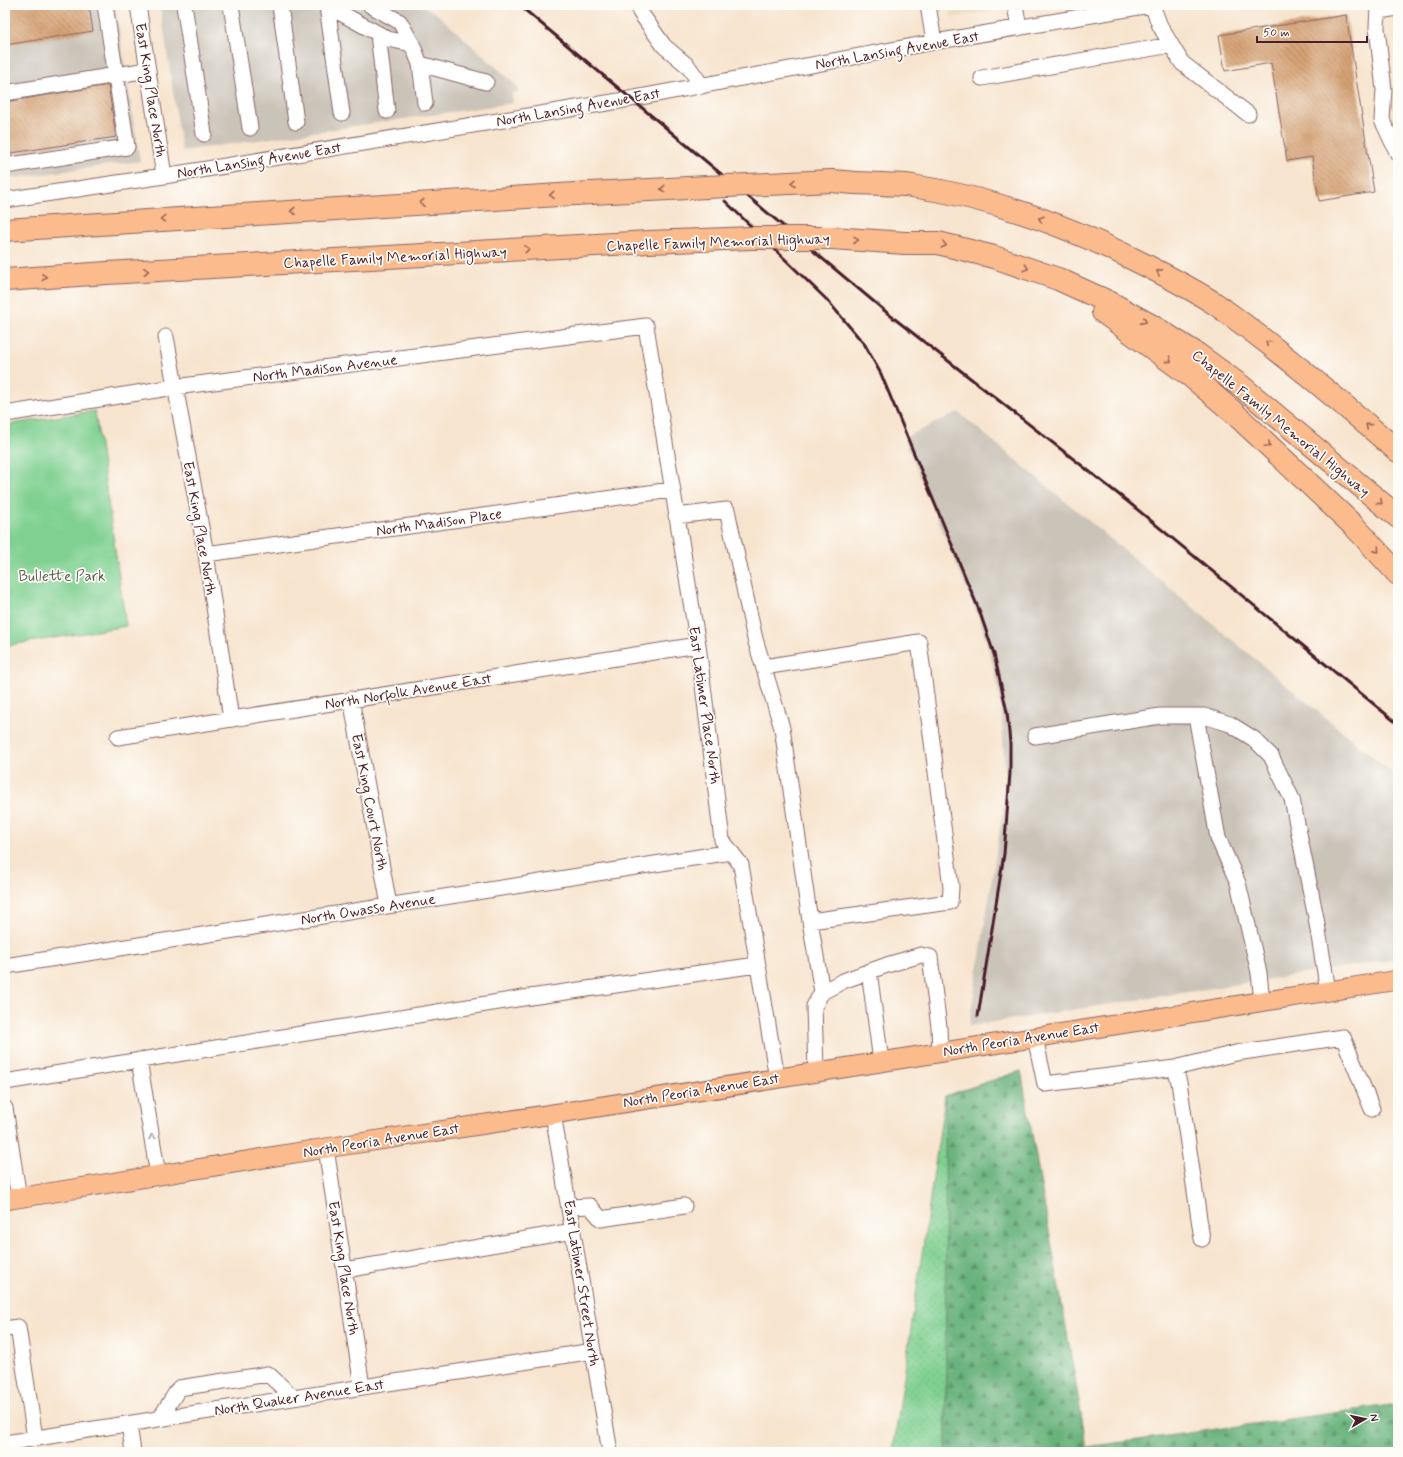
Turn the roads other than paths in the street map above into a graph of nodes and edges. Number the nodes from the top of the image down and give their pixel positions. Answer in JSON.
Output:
{"nodes":[{"id":1,"x":106,"y":5,"type":"edge"},
{"id":2,"x":138,"y":5,"type":"edge"},
{"id":3,"x":184,"y":5,"type":"edge"},
{"id":4,"x":231,"y":5,"type":"edge"},
{"id":5,"x":280,"y":5,"type":"edge"},
{"id":6,"x":327,"y":5,"type":"edge"},
{"id":7,"x":370,"y":5,"type":"edge"},
{"id":8,"x":639,"y":5,"type":"edge"},
{"id":9,"x":928,"y":5,"type":"edge"},
{"id":10,"x":1015,"y":5,"type":"edge"},
{"id":11,"x":1151,"y":5,"type":"edge"},
{"id":12,"x":1378,"y":8,"type":"edge"},
{"id":13,"x":1398,"y":8,"type":"edge"},
{"id":14,"x":1108,"y":9,"type":"edge"},
{"id":15,"x":1019,"y":28,"type":"junction"},
{"id":16,"x":378,"y":34,"type":"junction"},
{"id":17,"x":934,"y":42,"type":"junction"},
{"id":18,"x":412,"y":44,"type":"junction"},
{"id":19,"x":1171,"y":45,"type":"junction"},
{"id":20,"x":420,"y":64,"type":"junction"},
{"id":21,"x":148,"y":70,"type":"junction"},
{"id":22,"x":116,"y":75,"type":"junction"},
{"id":23,"x":982,"y":78,"type":"dead end"},
{"id":24,"x":486,"y":82,"type":"dead end"},
{"id":25,"x":702,"y":86,"type":"junction"},
{"id":26,"x":5,"y":93,"type":"edge"},
{"id":27,"x":425,"y":103,"type":"dead end"},
{"id":28,"x":387,"y":111,"type":"dead end"},
{"id":29,"x":342,"y":113,"type":"dead end"},
{"id":30,"x":1248,"y":114,"type":"dead end"},
{"id":31,"x":296,"y":122,"type":"dead end"},
{"id":32,"x":250,"y":128,"type":"dead end"},
{"id":33,"x":204,"y":134,"type":"dead end"},
{"id":34,"x":1398,"y":154,"type":"edge"},
{"id":35,"x":5,"y":166,"type":"edge"},
{"id":36,"x":164,"y":176,"type":"junction"},
{"id":37,"x":5,"y":200,"type":"edge"},
{"id":38,"x":5,"y":230,"type":"edge"},
{"id":39,"x":5,"y":280,"type":"edge"},
{"id":40,"x":1058,"y":280,"type":"junction"},
{"id":41,"x":646,"y":326,"type":"joint"},
{"id":42,"x":166,"y":337,"type":"dead end"},
{"id":43,"x":175,"y":387,"type":"junction"},
{"id":44,"x":5,"y":414,"type":"edge"},
{"id":45,"x":1398,"y":451,"type":"edge"},
{"id":46,"x":672,"y":490,"type":"junction"},
{"id":47,"x":676,"y":516,"type":"junction"},
{"id":48,"x":1398,"y":517,"type":"edge"},
{"id":49,"x":206,"y":554,"type":"junction"},
{"id":50,"x":1398,"y":574,"type":"edge"},
{"id":51,"x":698,"y":645,"type":"junction"},
{"id":52,"x":764,"y":667,"type":"junction"},
{"id":53,"x":351,"y":700,"type":"junction"},
{"id":54,"x":1196,"y":716,"type":"junction"},
{"id":55,"x":231,"y":719,"type":"junction"},
{"id":56,"x":1035,"y":736,"type":"dead end"},
{"id":57,"x":118,"y":737,"type":"dead end"},
{"id":58,"x":730,"y":852,"type":"junction"},
{"id":59,"x":389,"y":905,"type":"junction"},
{"id":60,"x":810,"y":921,"type":"junction"},
{"id":61,"x":758,"y":964,"type":"junction"},
{"id":62,"x":5,"y":966,"type":"edge"},
{"id":63,"x":869,"y":972,"type":"junction"},
{"id":64,"x":1398,"y":980,"type":"edge"},
{"id":65,"x":1328,"y":991,"type":"junction"},
{"id":66,"x":822,"y":992,"type":"junction"},
{"id":67,"x":1262,"y":1001,"type":"junction"},
{"id":68,"x":1035,"y":1037,"type":"junction"},
{"id":69,"x":940,"y":1052,"type":"junction"},
{"id":70,"x":140,"y":1060,"type":"junction"},
{"id":71,"x":881,"y":1061,"type":"junction"},
{"id":72,"x":1175,"y":1068,"type":"junction"},
{"id":73,"x":816,"y":1072,"type":"junction"},
{"id":74,"x":777,"y":1078,"type":"junction"},
{"id":75,"x":5,"y":1082,"type":"edge"},
{"id":76,"x":5,"y":1108,"type":"edge"},
{"id":77,"x":1372,"y":1109,"type":"dead end"},
{"id":78,"x":553,"y":1114,"type":"junction"},
{"id":79,"x":326,"y":1148,"type":"junction"},
{"id":80,"x":158,"y":1175,"type":"junction"},
{"id":81,"x":12,"y":1199,"type":"edge"},
{"id":82,"x":684,"y":1206,"type":"dead end"},
{"id":83,"x":569,"y":1207,"type":"junction"},
{"id":84,"x":573,"y":1231,"type":"junction"},
{"id":85,"x":1202,"y":1239,"type":"dead end"},
{"id":86,"x":345,"y":1270,"type":"junction"},
{"id":87,"x":5,"y":1329,"type":"edge"},
{"id":88,"x":594,"y":1351,"type":"junction"},
{"id":89,"x":362,"y":1387,"type":"junction"},
{"id":90,"x":294,"y":1398,"type":"junction"},
{"id":91,"x":160,"y":1418,"type":"junction"},
{"id":92,"x":129,"y":1424,"type":"junction"},
{"id":93,"x":35,"y":1438,"type":"junction"},
{"id":94,"x":5,"y":1443,"type":"edge"},
{"id":95,"x":133,"y":1452,"type":"edge"},
{"id":96,"x":610,"y":1452,"type":"edge"}],
"edges":[{"from":1,"to":22,"type":"street"},
{"from":2,"to":21,"type":"street","name":"East King Place North"},
{"from":3,"to":33,"type":"street"},
{"from":4,"to":32,"type":"street"},
{"from":5,"to":31,"type":"street"},
{"from":6,"to":16,"type":"street"},
{"from":6,"to":29,"type":"street"},
{"from":7,"to":18,"type":"street"},
{"from":8,"to":25,"type":"street"},
{"from":9,"to":17,"type":"street"},
{"from":10,"to":15,"type":"street"},
{"from":11,"to":14,"type":"street","name":"North Lansing Avenue East"},
{"from":11,"to":19,"type":"street"},
{"from":12,"to":13,"type":"street"},
{"from":12,"to":34,"type":"street"},
{"from":14,"to":15,"type":"street","name":"North Lansing Avenue East"},
{"from":15,"to":17,"type":"street","name":"North Lansing Avenue East"},
{"from":16,"to":18,"type":"street"},
{"from":16,"to":28,"type":"street"},
{"from":17,"to":25,"type":"street","name":"North Lansing Avenue East"},
{"from":18,"to":20,"type":"street"},
{"from":19,"to":23,"type":"street"},
{"from":19,"to":30,"type":"street"},
{"from":20,"to":24,"type":"street"},
{"from":20,"to":27,"type":"street"},
{"from":21,"to":22,"type":"street"},
{"from":21,"to":36,"type":"street","name":"East King Place North"},
{"from":22,"to":26,"type":"street"},
{"from":22,"to":35,"type":"street"},
{"from":25,"to":36,"type":"street","name":"North Lansing Avenue East"},
{"from":36,"to":37,"type":"street","name":"North Lansing Avenue East"},
{"from":45,"to":38,"type":"highway","one_way":true,"bridge":true},
{"from":39,"to":40,"type":"highway","name":"Chapelle Family Memorial Highway","one_way":true,"bridge":true},
{"from":40,"to":48,"type":"highway","name":"Chapelle Family Memorial Highway","one_way":true},
{"from":40,"to":50,"type":"highway","one_way":true},
{"from":41,"to":43,"type":"street","name":"North Madison Avenue"},
{"from":41,"to":46,"type":"street","name":"East Latimer Place North"},
{"from":42,"to":43,"type":"street","name":"East King Place North"},
{"from":43,"to":44,"type":"street","name":"North Madison Avenue"},
{"from":43,"to":49,"type":"street","name":"East King Place North"},
{"from":46,"to":47,"type":"street","name":"East Latimer Place North"},
{"from":46,"to":49,"type":"street","name":"North Madison Place"},
{"from":47,"to":51,"type":"street","name":"East Latimer Place North"},
{"from":47,"to":52,"type":"street"},
{"from":49,"to":55,"type":"street","name":"East King Place North"},
{"from":51,"to":53,"type":"street","name":"North Norfolk Avenue East"},
{"from":51,"to":58,"type":"street","name":"East Latimer Place North"},
{"from":52,"to":60,"type":"street"},
{"from":52,"to":60,"type":"street"},
{"from":53,"to":55,"type":"street","name":"North Norfolk Avenue East"},
{"from":53,"to":59,"type":"street","name":"East King Court North"},
{"from":54,"to":56,"type":"street"},
{"from":54,"to":65,"type":"street"},
{"from":54,"to":67,"type":"street"},
{"from":55,"to":57,"type":"street","name":"North Norfolk Avenue East"},
{"from":58,"to":59,"type":"street","name":"North Owasso Avenue"},
{"from":58,"to":61,"type":"street","name":"East Latimer Place North"},
{"from":59,"to":62,"type":"street","name":"North Owasso Avenue"},
{"from":60,"to":66,"type":"street"},
{"from":61,"to":70,"type":"street"},
{"from":61,"to":74,"type":"street","name":"East Latimer Place North"},
{"from":63,"to":66,"type":"street"},
{"from":63,"to":69,"type":"street"},
{"from":63,"to":71,"type":"street"},
{"from":64,"to":65,"type":"main road","name":"North Peoria Avenue East"},
{"from":65,"to":67,"type":"main road","name":"North Peoria Avenue East"},
{"from":66,"to":73,"type":"street"},
{"from":67,"to":68,"type":"main road","name":"North Peoria Avenue East"},
{"from":68,"to":69,"type":"main road","name":"North Peoria Avenue East"},
{"from":68,"to":72,"type":"street"},
{"from":69,"to":71,"type":"main road","name":"North Peoria Avenue East"},
{"from":70,"to":75,"type":"street"},
{"from":80,"to":70,"type":"street","one_way":true},
{"from":71,"to":73,"type":"main road","name":"North Peoria Avenue East"},
{"from":72,"to":77,"type":"street"},
{"from":72,"to":85,"type":"street"},
{"from":73,"to":74,"type":"main road","name":"North Peoria Avenue East"},
{"from":74,"to":78,"type":"main road","name":"North Peoria Avenue East"},
{"from":76,"to":81,"type":"street"},
{"from":78,"to":79,"type":"main road","name":"North Peoria Avenue East"},
{"from":78,"to":83,"type":"street","name":"East Latimer Street North"},
{"from":79,"to":80,"type":"main road","name":"North Peoria Avenue East"},
{"from":79,"to":86,"type":"street","name":"East King Place North"},
{"from":80,"to":81,"type":"main road","name":"North Peoria Avenue East"},
{"from":82,"to":83,"type":"street"},
{"from":83,"to":84,"type":"street","name":"East Latimer Street North"},
{"from":84,"to":86,"type":"street"},
{"from":84,"to":88,"type":"street","name":"East Latimer Street North"},
{"from":86,"to":89,"type":"street","name":"East King Place North"},
{"from":87,"to":93,"type":"street"},
{"from":88,"to":89,"type":"street","name":"North Quaker Avenue East"},
{"from":88,"to":96,"type":"street","name":"East Latimer Street North"},
{"from":89,"to":90,"type":"street","name":"North Quaker Avenue East"},
{"from":90,"to":91,"type":"street","name":"North Quaker Avenue East"},
{"from":90,"to":91,"type":"street"},
{"from":91,"to":92,"type":"street","name":"North Quaker Avenue East"},
{"from":92,"to":93,"type":"street","name":"North Quaker Avenue East"},
{"from":92,"to":95,"type":"street"},
{"from":93,"to":94,"type":"street","name":"North Quaker Avenue East"}]}
